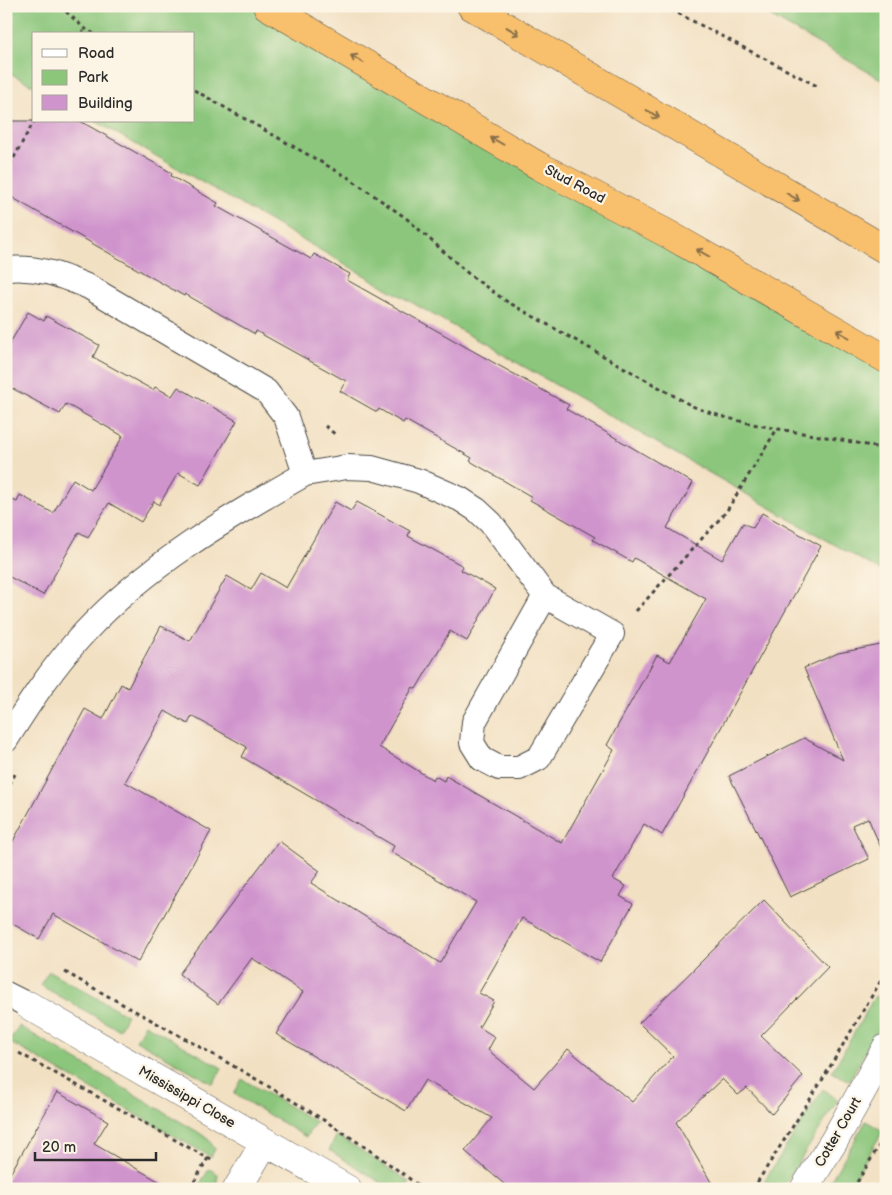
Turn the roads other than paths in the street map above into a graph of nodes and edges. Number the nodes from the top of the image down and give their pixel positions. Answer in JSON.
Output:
{"nodes":[{"id":1,"x":267,"y":6,"type":"edge"},
{"id":2,"x":471,"y":6,"type":"edge"},
{"id":3,"x":886,"y":250,"type":"edge"},
{"id":4,"x":6,"y":269,"type":"edge"},
{"id":5,"x":886,"y":359,"type":"edge"},
{"id":6,"x":305,"y":474,"type":"junction"},
{"id":7,"x":545,"y":596,"type":"junction"},
{"id":8,"x":6,"y":740,"type":"edge"},
{"id":9,"x":17,"y":999,"type":"edge"},
{"id":10,"x":886,"y":1048,"type":"edge"},
{"id":11,"x":265,"y":1142,"type":"junction"},
{"id":12,"x":237,"y":1189,"type":"edge"},
{"id":13,"x":347,"y":1189,"type":"edge"},
{"id":14,"x":804,"y":1189,"type":"edge"}],
"edges":[{"from":5,"to":1,"type":"highway","name":"Stud Road","one_way":true},
{"from":2,"to":3,"type":"highway","one_way":true},
{"from":4,"to":6,"type":"lane"},
{"from":6,"to":7,"type":"lane"},
{"from":6,"to":8,"type":"lane"},
{"from":7,"to":7,"type":"lane"},
{"from":9,"to":11,"type":"street","name":"Mississippi Close"},
{"from":10,"to":14,"type":"street","name":"Cotter Court"},
{"from":11,"to":12,"type":"street"},
{"from":11,"to":13,"type":"street","name":"Mississippi Close"}]}
